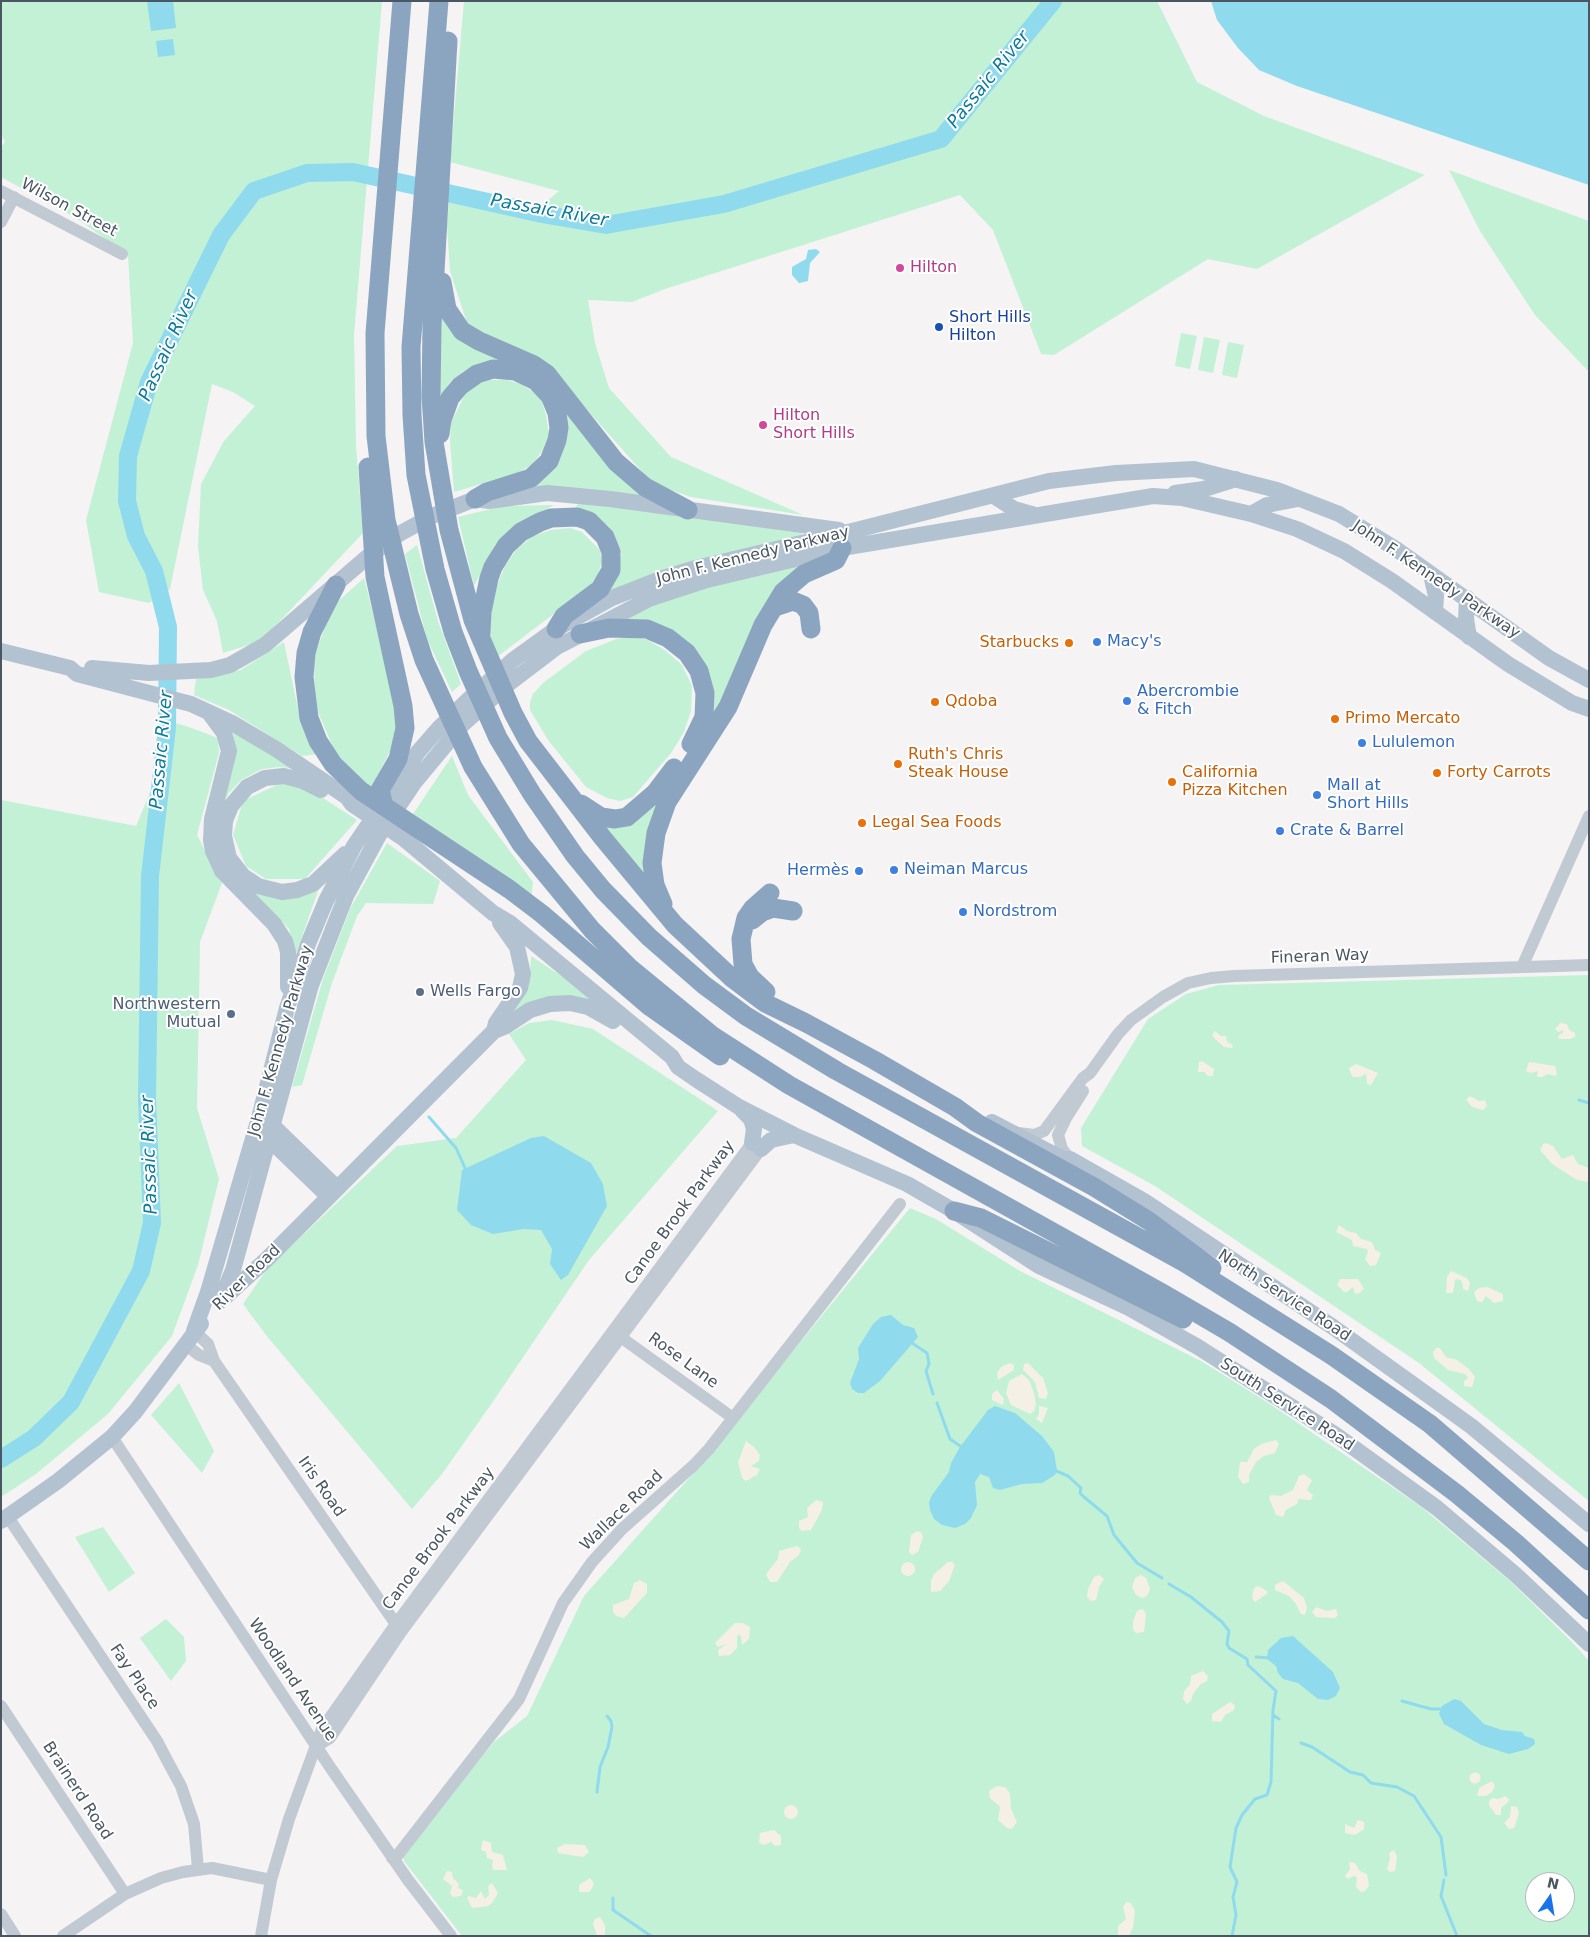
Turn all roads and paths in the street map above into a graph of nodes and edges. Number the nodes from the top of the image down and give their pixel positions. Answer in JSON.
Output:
{"nodes":[{"id":1,"x":402,"y":1,"type":"edge"},
{"id":2,"x":439,"y":1,"type":"edge"},
{"id":3,"x":450,"y":1,"type":"edge"},
{"id":4,"x":433,"y":165,"type":"junction"},
{"id":5,"x":1,"y":191,"type":"edge"},
{"id":6,"x":14,"y":197,"type":"junction"},
{"id":7,"x":431,"y":203,"type":"junction"},
{"id":8,"x":1,"y":222,"type":"edge"},
{"id":9,"x":438,"y":253,"type":"junction"},
{"id":10,"x":122,"y":254,"type":"dead end"},
{"id":11,"x":439,"y":468,"type":"junction"},
{"id":12,"x":1238,"y":478,"type":"junction"},
{"id":13,"x":994,"y":496,"type":"junction"},
{"id":14,"x":1153,"y":496,"type":"junction"},
{"id":15,"x":475,"y":499,"type":"junction"},
{"id":16,"x":1300,"y":499,"type":"junction"},
{"id":17,"x":966,"y":502,"type":"junction"},
{"id":18,"x":688,"y":510,"type":"junction"},
{"id":19,"x":1252,"y":514,"type":"junction"},
{"id":20,"x":1038,"y":516,"type":"junction"},
{"id":21,"x":990,"y":524,"type":"junction"},
{"id":22,"x":379,"y":526,"type":"junction"},
{"id":23,"x":852,"y":532,"type":"junction"},
{"id":24,"x":842,"y":548,"type":"junction"},
{"id":25,"x":1431,"y":575,"type":"junction"},
{"id":26,"x":336,"y":585,"type":"junction"},
{"id":27,"x":1467,"y":598,"type":"junction"},
{"id":28,"x":775,"y":607,"type":"junction"},
{"id":29,"x":1435,"y":612,"type":"junction"},
{"id":30,"x":556,"y":629,"type":"junction"},
{"id":31,"x":811,"y":629,"type":"dead end"},
{"id":32,"x":580,"y":634,"type":"junction"},
{"id":33,"x":1469,"y":637,"type":"junction"},
{"id":34,"x":483,"y":647,"type":"junction"},
{"id":35,"x":1,"y":651,"type":"edge"},
{"id":36,"x":70,"y":668,"type":"junction"},
{"id":37,"x":1589,"y":680,"type":"edge"},
{"id":38,"x":1581,"y":703,"type":"edge"},
{"id":39,"x":1589,"y":709,"type":"edge"},
{"id":40,"x":207,"y":710,"type":"junction"},
{"id":41,"x":528,"y":741,"type":"junction"},
{"id":42,"x":356,"y":798,"type":"junction"},
{"id":43,"x":572,"y":798,"type":"junction"},
{"id":44,"x":383,"y":802,"type":"junction"},
{"id":45,"x":1589,"y":816,"type":"edge"},
{"id":46,"x":408,"y":832,"type":"junction"},
{"id":47,"x":354,"y":846,"type":"junction"},
{"id":48,"x":770,"y":893,"type":"dead end"},
{"id":49,"x":793,"y":911,"type":"dead end"},
{"id":50,"x":493,"y":913,"type":"junction"},
{"id":51,"x":675,"y":925,"type":"junction"},
{"id":52,"x":741,"y":935,"type":"junction"},
{"id":53,"x":1589,"y":964,"type":"edge"},
{"id":54,"x":1522,"y":967,"type":"junction"},
{"id":55,"x":704,"y":985,"type":"junction"},
{"id":56,"x":287,"y":1008,"type":"junction"},
{"id":57,"x":806,"y":1023,"type":"junction"},
{"id":58,"x":494,"y":1031,"type":"junction"},
{"id":59,"x":678,"y":1067,"type":"junction"},
{"id":60,"x":1090,"y":1073,"type":"junction"},
{"id":61,"x":739,"y":1106,"type":"junction"},
{"id":62,"x":955,"y":1107,"type":"junction"},
{"id":63,"x":267,"y":1127,"type":"junction"},
{"id":64,"x":1015,"y":1133,"type":"junction"},
{"id":65,"x":794,"y":1135,"type":"junction"},
{"id":66,"x":879,"y":1135,"type":"junction"},
{"id":67,"x":756,"y":1146,"type":"junction"},
{"id":68,"x":376,"y":1150,"type":"junction"},
{"id":69,"x":1070,"y":1159,"type":"junction"},
{"id":70,"x":314,"y":1165,"type":"junction"},
{"id":71,"x":333,"y":1193,"type":"junction"},
{"id":72,"x":900,"y":1204,"type":"dead end"},
{"id":73,"x":954,"y":1211,"type":"junction"},
{"id":74,"x":220,"y":1302,"type":"junction"},
{"id":75,"x":1262,"y":1311,"type":"junction"},
{"id":76,"x":618,"y":1334,"type":"junction"},
{"id":77,"x":190,"y":1338,"type":"junction"},
{"id":78,"x":1263,"y":1355,"type":"junction"},
{"id":79,"x":733,"y":1418,"type":"junction"},
{"id":80,"x":112,"y":1437,"type":"junction"},
{"id":81,"x":1536,"y":1513,"type":"junction"},
{"id":82,"x":5,"y":1519,"type":"edge"},
{"id":83,"x":1589,"y":1524,"type":"edge"},
{"id":84,"x":1589,"y":1556,"type":"edge"},
{"id":85,"x":1589,"y":1560,"type":"edge"},
{"id":86,"x":1589,"y":1610,"type":"edge"},
{"id":87,"x":399,"y":1628,"type":"junction"},
{"id":88,"x":1589,"y":1644,"type":"edge"},
{"id":89,"x":1,"y":1706,"type":"edge"},
{"id":90,"x":316,"y":1746,"type":"junction"},
{"id":91,"x":392,"y":1858,"type":"junction"},
{"id":92,"x":198,"y":1869,"type":"junction"},
{"id":93,"x":271,"y":1880,"type":"junction"},
{"id":94,"x":125,"y":1894,"type":"junction"},
{"id":95,"x":1,"y":1914,"type":"edge"},
{"id":96,"x":15,"y":1936,"type":"edge"},
{"id":97,"x":63,"y":1936,"type":"edge"},
{"id":98,"x":261,"y":1936,"type":"edge"},
{"id":99,"x":451,"y":1936,"type":"edge"}],
"edges":[{"from":1,"to":22,"type":"highway"},
{"from":2,"to":4,"type":"highway"},
{"from":3,"to":4,"type":"highway"},
{"from":4,"to":7,"type":"highway"},
{"from":5,"to":6,"type":"street","name":"Wilson Street"},
{"from":6,"to":8,"type":"street"},
{"from":6,"to":10,"type":"street","name":"Wilson Street"},
{"from":7,"to":9,"type":"highway"},
{"from":7,"to":55,"type":"highway"},
{"from":9,"to":11,"type":"highway"},
{"from":9,"to":18,"type":"highway"},
{"from":11,"to":15,"type":"highway"},
{"from":11,"to":34,"type":"highway"},
{"from":12,"to":13,"type":"main road","name":"John F. Kennedy Parkway"},
{"from":12,"to":14,"type":"main road"},
{"from":12,"to":16,"type":"main road","name":"John F. Kennedy Parkway"},
{"from":13,"to":17,"type":"main road","name":"John F. Kennedy Parkway"},
{"from":13,"to":20,"type":"main road"},
{"from":14,"to":19,"type":"main road","name":"John F. Kennedy Parkway"},
{"from":14,"to":20,"type":"main road","name":"John F. Kennedy Parkway"},
{"from":15,"to":18,"type":"main road"},
{"from":15,"to":26,"type":"main road"},
{"from":16,"to":19,"type":"main road"},
{"from":16,"to":25,"type":"main road","name":"John F. Kennedy Parkway"},
{"from":17,"to":21,"type":"main road"},
{"from":17,"to":23,"type":"main road","name":"John F. Kennedy Parkway"},
{"from":18,"to":23,"type":"main road"},
{"from":19,"to":29,"type":"main road","name":"John F. Kennedy Parkway"},
{"from":20,"to":21,"type":"main road","name":"John F. Kennedy Parkway"},
{"from":21,"to":24,"type":"main road","name":"John F. Kennedy Parkway"},
{"from":22,"to":44,"type":"highway"},
{"from":22,"to":66,"type":"highway"},
{"from":23,"to":30,"type":"main road","name":"John F. Kennedy Parkway"},
{"from":24,"to":28,"type":"highway"},
{"from":24,"to":32,"type":"main road","name":"John F. Kennedy Parkway"},
{"from":25,"to":27,"type":"main road","name":"John F. Kennedy Parkway"},
{"from":25,"to":29,"type":"main road"},
{"from":26,"to":36,"type":"main road"},
{"from":26,"to":42,"type":"highway"},
{"from":27,"to":33,"type":"main road"},
{"from":27,"to":37,"type":"main road","name":"John F. Kennedy Parkway"},
{"from":28,"to":31,"type":"highway"},
{"from":28,"to":51,"type":"highway"},
{"from":29,"to":33,"type":"main road","name":"John F. Kennedy Parkway"},
{"from":30,"to":34,"type":"highway"},
{"from":30,"to":44,"type":"main road","name":"John F. Kennedy Parkway"},
{"from":32,"to":43,"type":"highway"},
{"from":32,"to":63,"type":"main road","name":"John F. Kennedy Parkway"},
{"from":33,"to":38,"type":"main road","name":"John F. Kennedy Parkway"},
{"from":34,"to":41,"type":"highway"},
{"from":35,"to":36,"type":"main road"},
{"from":36,"to":40,"type":"main road"},
{"from":38,"to":39,"type":"main road","name":"John F. Kennedy Parkway"},
{"from":40,"to":42,"type":"main road"},
{"from":40,"to":56,"type":"main road"},
{"from":41,"to":43,"type":"highway"},
{"from":41,"to":55,"type":"highway"},
{"from":42,"to":46,"type":"highway"},
{"from":42,"to":47,"type":"main road"},
{"from":43,"to":51,"type":"highway"},
{"from":44,"to":47,"type":"main road","name":"John F. Kennedy Parkway"},
{"from":45,"to":54,"type":"street"},
{"from":46,"to":50,"type":"main road"},
{"from":46,"to":66,"type":"highway"},
{"from":47,"to":56,"type":"main road","name":"John F. Kennedy Parkway"},
{"from":48,"to":52,"type":"highway"},
{"from":49,"to":52,"type":"highway"},
{"from":50,"to":58,"type":"main road","name":"River Road"},
{"from":50,"to":59,"type":"main road"},
{"from":51,"to":57,"type":"highway"},
{"from":52,"to":57,"type":"highway"},
{"from":53,"to":54,"type":"street","name":"Fineran Way"},
{"from":54,"to":60,"type":"street","name":"Fineran Way"},
{"from":55,"to":75,"type":"highway"},
{"from":56,"to":63,"type":"main road","name":"John F. Kennedy Parkway"},
{"from":57,"to":62,"type":"highway"},
{"from":58,"to":59,"type":"main road","name":"River Road"},
{"from":58,"to":68,"type":"main road","name":"River Road"},
{"from":59,"to":61,"type":"main road","name":"South Service Road"},
{"from":60,"to":64,"type":"street","name":"Fineran Way"},
{"from":60,"to":69,"type":"street","name":"Fineran Way"},
{"from":61,"to":65,"type":"main road","name":"South Service Road"},
{"from":61,"to":67,"type":"main road"},
{"from":62,"to":64,"type":"main road","name":"North Service Road"},
{"from":62,"to":75,"type":"highway"},
{"from":63,"to":70,"type":"main road"},
{"from":63,"to":71,"type":"main road"},
{"from":63,"to":74,"type":"main road","name":"John F. Kennedy Parkway"},
{"from":63,"to":77,"type":"main road","name":"John F. Kennedy Parkway"},
{"from":64,"to":69,"type":"main road","name":"North Service Road"},
{"from":65,"to":67,"type":"main road"},
{"from":65,"to":73,"type":"main road","name":"South Service Road"},
{"from":66,"to":78,"type":"highway"},
{"from":67,"to":76,"type":"street","name":"Canoe Brook Parkway"},
{"from":68,"to":70,"type":"main road"},
{"from":68,"to":71,"type":"main road","name":"River Road"},
{"from":69,"to":83,"type":"main road","name":"North Service Road"},
{"from":70,"to":71,"type":"main road"},
{"from":71,"to":74,"type":"main road","name":"River Road"},
{"from":72,"to":79,"type":"street","name":"Wallace Road"},
{"from":73,"to":78,"type":"highway"},
{"from":73,"to":88,"type":"main road","name":"South Service Road"},
{"from":74,"to":77,"type":"main road","name":"River Road"},
{"from":75,"to":81,"type":"highway"},
{"from":76,"to":79,"type":"street","name":"Rose Lane"},
{"from":76,"to":87,"type":"street","name":"Canoe Brook Parkway"},
{"from":77,"to":80,"type":"main road","name":"River Road"},
{"from":77,"to":87,"type":"street","name":"Iris Road"},
{"from":78,"to":86,"type":"highway"},
{"from":79,"to":91,"type":"street","name":"Wallace Road"},
{"from":80,"to":82,"type":"main road","name":"River Road"},
{"from":80,"to":90,"type":"street","name":"Woodland Avenue"},
{"from":81,"to":84,"type":"highway"},
{"from":81,"to":85,"type":"highway"},
{"from":82,"to":92,"type":"street","name":"Fay Place"},
{"from":87,"to":90,"type":"street","name":"Canoe Brook Parkway"},
{"from":89,"to":94,"type":"street","name":"Brainerd Road"},
{"from":90,"to":91,"type":"street","name":"Woodland Avenue"},
{"from":90,"to":93,"type":"street"},
{"from":91,"to":99,"type":"street","name":"Woodland Avenue"},
{"from":92,"to":93,"type":"street"},
{"from":92,"to":94,"type":"street"},
{"from":93,"to":98,"type":"street"},
{"from":94,"to":97,"type":"street"},
{"from":95,"to":96,"type":"street"}]}
